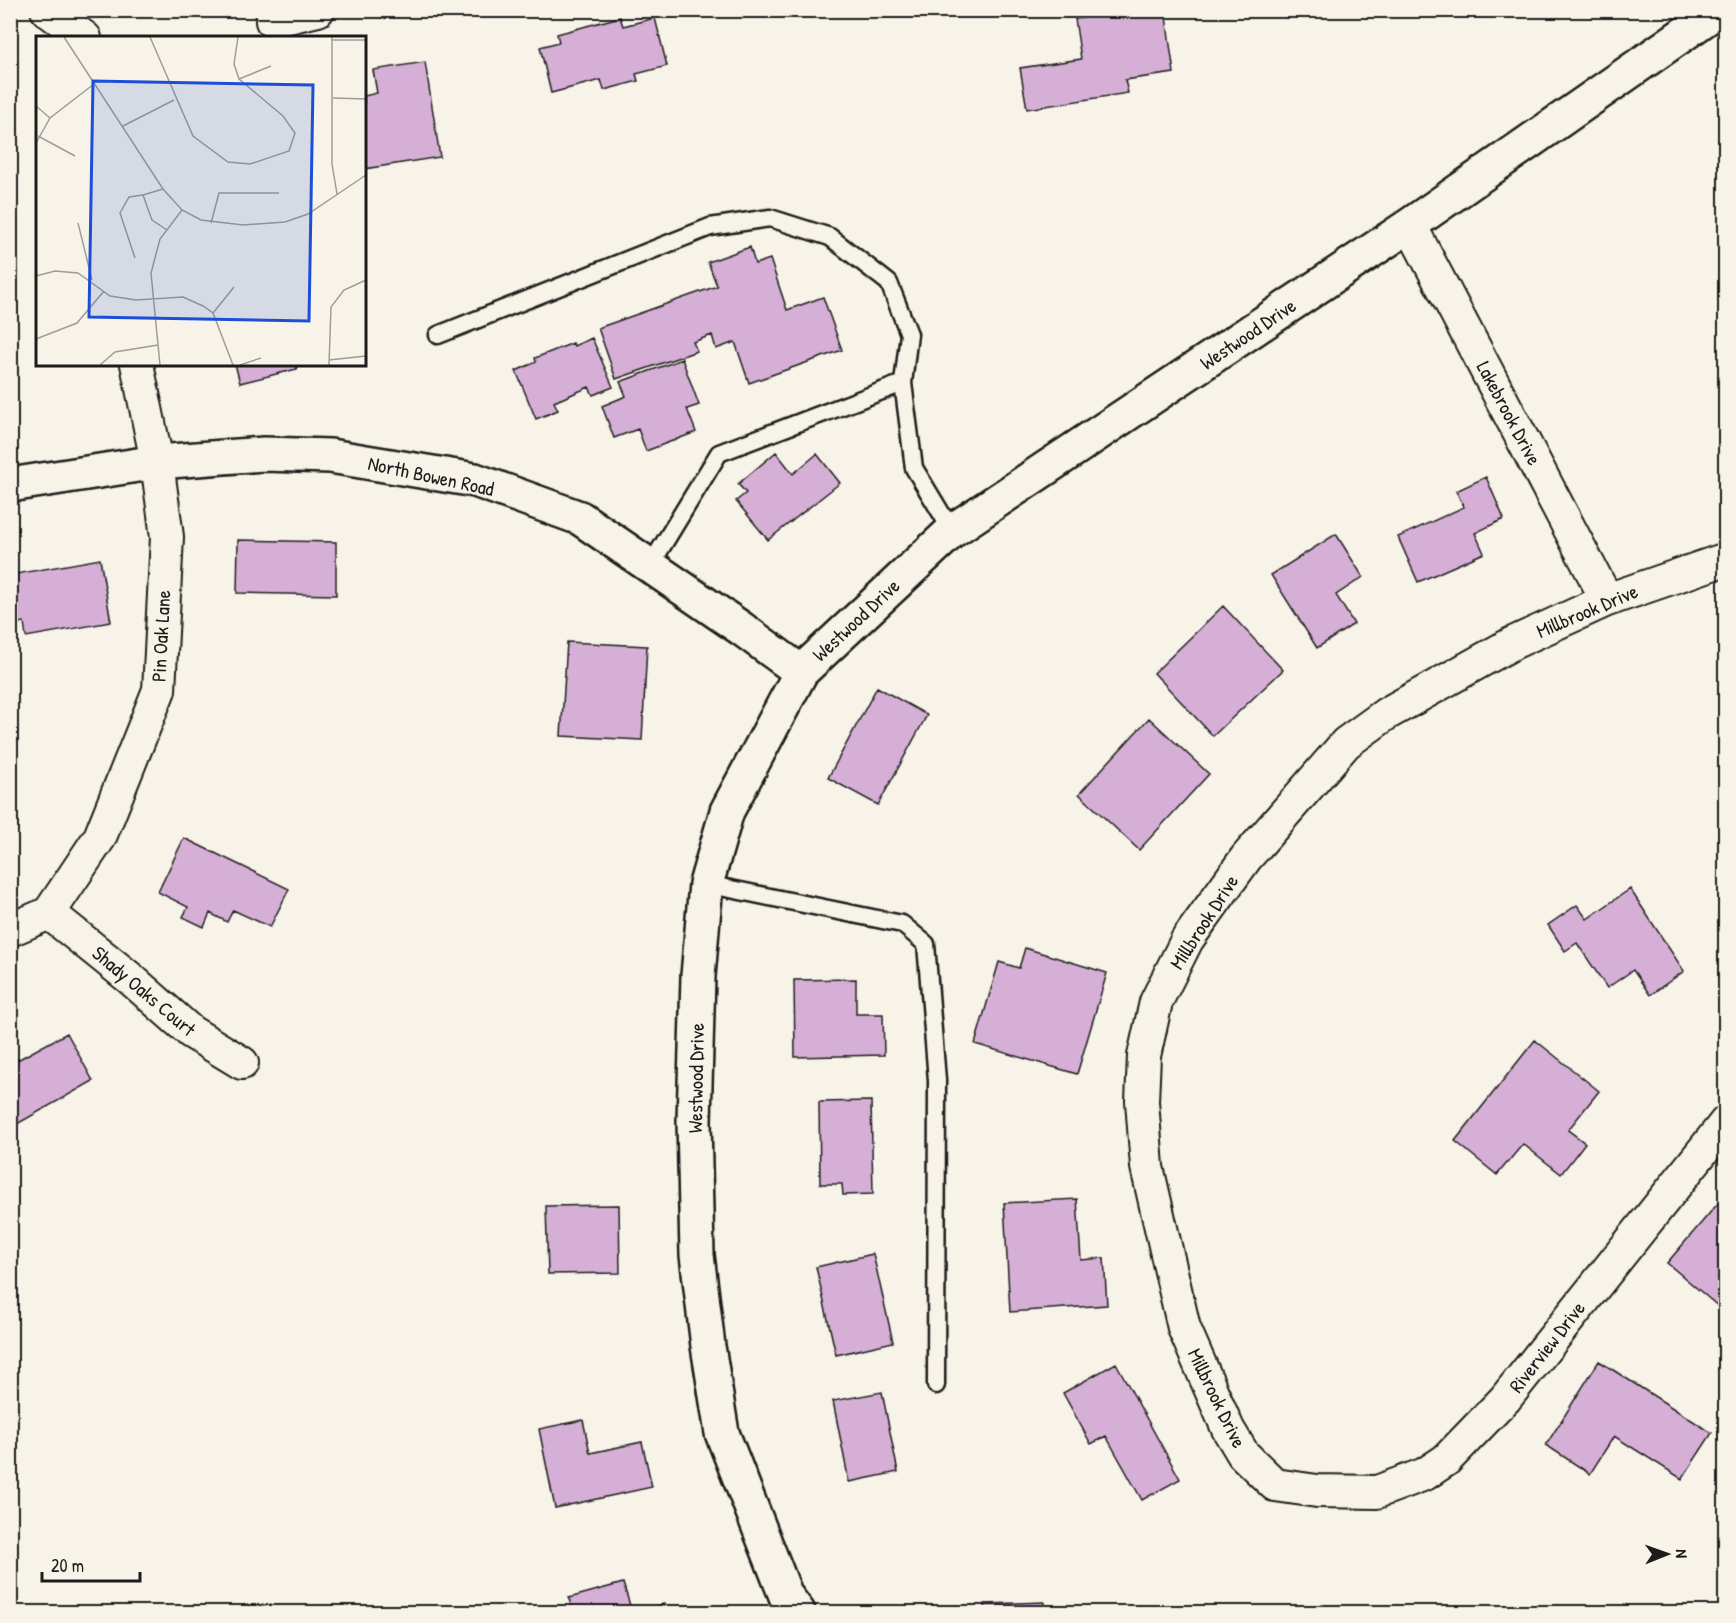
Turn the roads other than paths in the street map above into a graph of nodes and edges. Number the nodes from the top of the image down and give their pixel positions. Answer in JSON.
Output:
{"nodes":[{"id":1,"x":47,"y":10,"type":"edge"},
{"id":2,"x":318,"y":10,"type":"edge"},
{"id":3,"x":1716,"y":11,"type":"edge"},
{"id":4,"x":270,"y":23,"type":"edge"},
{"id":5,"x":82,"y":36,"type":"edge"},
{"id":6,"x":1410,"y":225,"type":"junction"},
{"id":7,"x":438,"y":335,"type":"dead end"},
{"id":8,"x":137,"y":366,"type":"edge"},
{"id":9,"x":903,"y":382,"type":"junction"},
{"id":10,"x":157,"y":462,"type":"junction"},
{"id":11,"x":10,"y":485,"type":"edge"},
{"id":12,"x":952,"y":531,"type":"junction"},
{"id":13,"x":1725,"y":559,"type":"edge"},
{"id":14,"x":650,"y":566,"type":"junction"},
{"id":15,"x":1607,"y":600,"type":"junction"},
{"id":16,"x":801,"y":672,"type":"junction"},
{"id":17,"x":706,"y":884,"type":"junction"},
{"id":18,"x":49,"y":913,"type":"junction"},
{"id":19,"x":10,"y":930,"type":"edge"},
{"id":20,"x":242,"y":1063,"type":"dead end"},
{"id":21,"x":1725,"y":1122,"type":"edge"},
{"id":22,"x":936,"y":1385,"type":"dead end"},
{"id":23,"x":1317,"y":1491,"type":"joint"},
{"id":24,"x":798,"y":1612,"type":"edge"}],
"edges":[{"from":1,"to":5,"type":"street"},
{"from":2,"to":4,"type":"street"},
{"from":3,"to":6,"type":"street","name":"Westwood Drive"},
{"from":6,"to":12,"type":"street","name":"Westwood Drive"},
{"from":6,"to":15,"type":"street","name":"Lakebrook Drive"},
{"from":7,"to":9,"type":"lane"},
{"from":8,"to":10,"type":"street","name":"Pin Oak Lane"},
{"from":9,"to":12,"type":"lane"},
{"from":9,"to":14,"type":"lane"},
{"from":10,"to":11,"type":"street","name":"North Bowen Road"},
{"from":10,"to":14,"type":"street","name":"North Bowen Road"},
{"from":10,"to":18,"type":"street","name":"Pin Oak Lane"},
{"from":12,"to":16,"type":"street","name":"Westwood Drive"},
{"from":13,"to":15,"type":"street","name":"Millbrook Drive"},
{"from":14,"to":16,"type":"street","name":"North Bowen Road"},
{"from":15,"to":23,"type":"street","name":"Millbrook Drive"},
{"from":16,"to":17,"type":"street","name":"Westwood Drive"},
{"from":17,"to":22,"type":"lane"},
{"from":17,"to":24,"type":"street","name":"Westwood Drive"},
{"from":18,"to":19,"type":"street"},
{"from":18,"to":20,"type":"street","name":"Shady Oaks Court"},
{"from":21,"to":23,"type":"street","name":"Riverview Drive"}]}
